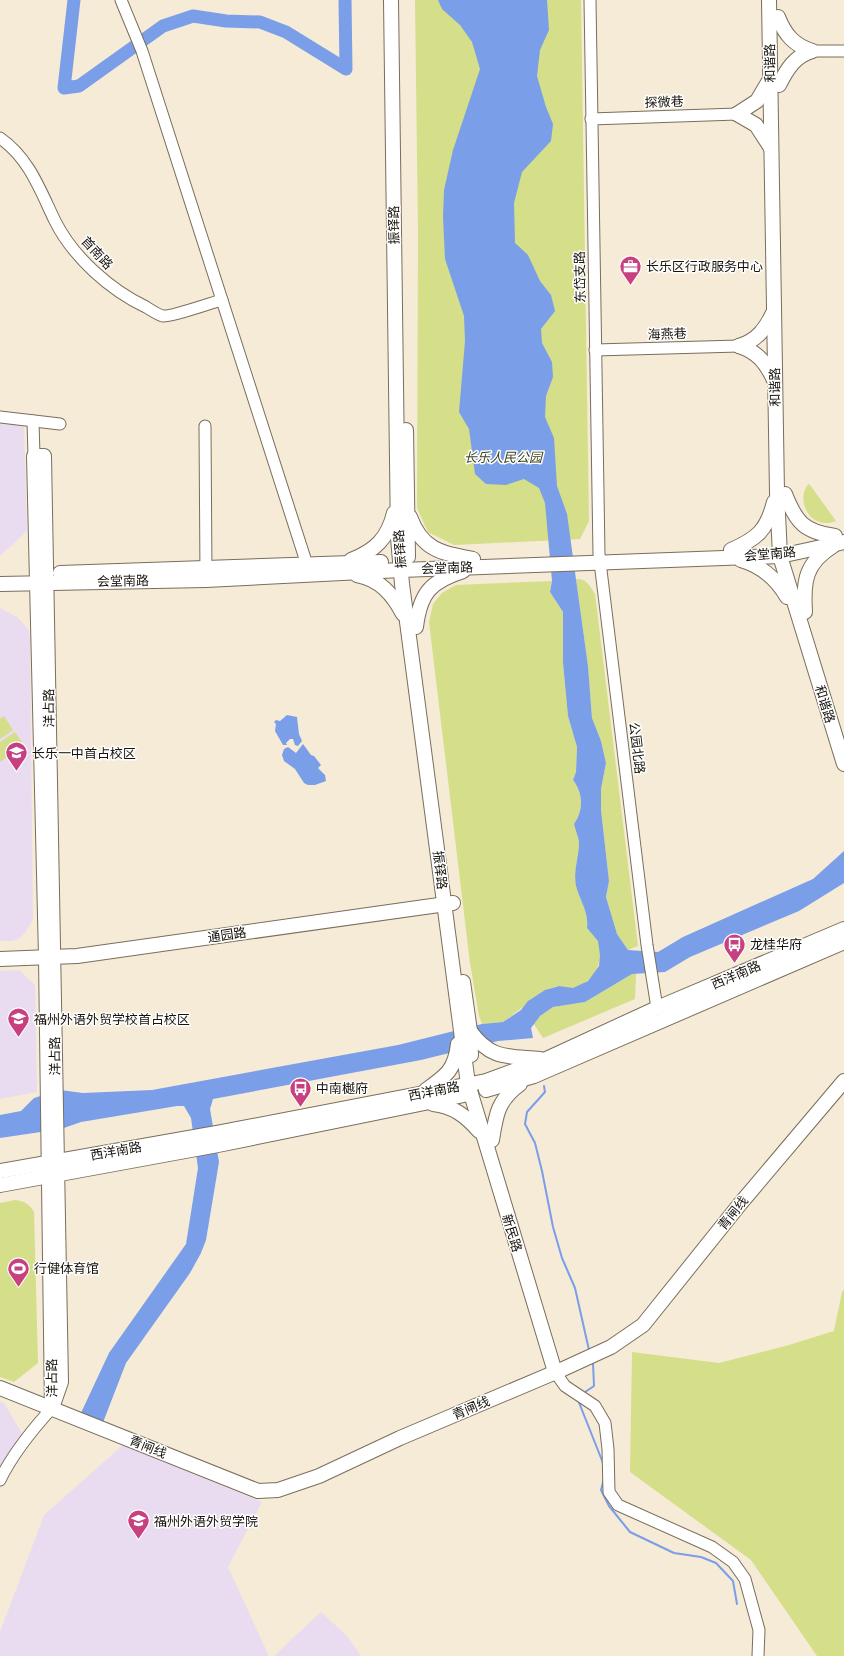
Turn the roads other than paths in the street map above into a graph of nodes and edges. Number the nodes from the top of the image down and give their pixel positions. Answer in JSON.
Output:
{"nodes":[{"id":1,"x":121,"y":0,"type":"edge"},
{"id":2,"x":391,"y":0,"type":"edge"},
{"id":3,"x":399,"y":0,"type":"edge"},
{"id":4,"x":590,"y":0,"type":"edge"},
{"id":5,"x":769,"y":0,"type":"edge"},
{"id":6,"x":777,"y":0,"type":"edge"},
{"id":7,"x":778,"y":17,"type":"junction"},
{"id":8,"x":812,"y":51,"type":"junction"},
{"id":9,"x":844,"y":51,"type":"edge"},
{"id":10,"x":775,"y":82,"type":"junction"},
{"id":11,"x":737,"y":114,"type":"junction"},
{"id":12,"x":591,"y":118,"type":"junction"},
{"id":13,"x":0,"y":138,"type":"edge"},
{"id":14,"x":772,"y":150,"type":"junction"},
{"id":15,"x":222,"y":300,"type":"junction"},
{"id":16,"x":774,"y":309,"type":"junction"},
{"id":17,"x":739,"y":346,"type":"junction"},
{"id":18,"x":595,"y":350,"type":"junction"},
{"id":19,"x":775,"y":384,"type":"junction"},
{"id":20,"x":0,"y":417,"type":"edge"},
{"id":21,"x":33,"y":421,"type":"junction"},
{"id":22,"x":60,"y":424,"type":"dead end"},
{"id":23,"x":205,"y":426,"type":"dead end"},
{"id":24,"x":34,"y":456,"type":"joint"},
{"id":25,"x":781,"y":493,"type":"junction"},
{"id":26,"x":403,"y":498,"type":"junction"},
{"id":27,"x":840,"y":539,"type":"edge"},
{"id":28,"x":784,"y":551,"type":"junction"},
{"id":29,"x":731,"y":554,"type":"junction"},
{"id":30,"x":600,"y":558,"type":"junction"},
{"id":31,"x":474,"y":563,"type":"junction"},
{"id":32,"x":405,"y":565,"type":"junction"},
{"id":33,"x":344,"y":568,"type":"junction"},
{"id":34,"x":309,"y":570,"type":"junction"},
{"id":35,"x":206,"y":574,"type":"junction"},
{"id":36,"x":0,"y":575,"type":"edge"},
{"id":37,"x":41,"y":578,"type":"junction"},
{"id":38,"x":0,"y":584,"type":"edge"},
{"id":39,"x":802,"y":615,"type":"junction"},
{"id":40,"x":412,"y":627,"type":"junction"},
{"id":41,"x":844,"y":736,"type":"edge"},
{"id":42,"x":844,"y":764,"type":"edge"},
{"id":43,"x":448,"y":899,"type":"junction"},
{"id":44,"x":844,"y":929,"type":"edge"},
{"id":45,"x":844,"y":942,"type":"edge"},
{"id":46,"x":0,"y":950,"type":"edge"},
{"id":47,"x":50,"y":953,"type":"junction"},
{"id":48,"x":0,"y":958,"type":"edge"},
{"id":49,"x":657,"y":1008,"type":"junction"},
{"id":50,"x":465,"y":1031,"type":"junction"},
{"id":51,"x":544,"y":1060,"type":"junction"},
{"id":52,"x":534,"y":1076,"type":"junction"},
{"id":53,"x":844,"y":1081,"type":"edge"},
{"id":54,"x":472,"y":1088,"type":"junction"},
{"id":55,"x":424,"y":1098,"type":"junction"},
{"id":56,"x":487,"y":1138,"type":"junction"},
{"id":57,"x":53,"y":1168,"type":"junction"},
{"id":58,"x":0,"y":1172,"type":"edge"},
{"id":59,"x":0,"y":1185,"type":"edge"},
{"id":60,"x":559,"y":1371,"type":"junction"},
{"id":61,"x":0,"y":1388,"type":"edge"},
{"id":62,"x":52,"y":1408,"type":"junction"},
{"id":63,"x":0,"y":1480,"type":"edge"},
{"id":64,"x":758,"y":1656,"type":"edge"}],
"edges":[{"from":1,"to":15,"type":"street"},
{"from":2,"to":26,"type":"main road","name":"振铎路"},
{"from":3,"to":26,"type":"main road","name":"振铎路"},
{"from":4,"to":12,"type":"street","name":"东岱支路"},
{"from":5,"to":10,"type":"main road","name":"和谐路"},
{"from":6,"to":7,"type":"main road","name":"和谐路"},
{"from":7,"to":8,"type":"main road"},
{"from":7,"to":10,"type":"main road","name":"和谐路"},
{"from":8,"to":9,"type":"street"},
{"from":8,"to":10,"type":"main road"},
{"from":10,"to":11,"type":"main road"},
{"from":10,"to":14,"type":"main road","name":"和谐路"},
{"from":10,"to":25,"type":"main road","name":"和谐路"},
{"from":11,"to":12,"type":"street","name":"探微巷"},
{"from":11,"to":14,"type":"main road"},
{"from":12,"to":18,"type":"street","name":"东岱支路"},
{"from":13,"to":15,"type":"street","name":"首南路"},
{"from":14,"to":16,"type":"main road","name":"和谐路"},
{"from":15,"to":34,"type":"street"},
{"from":16,"to":17,"type":"main road"},
{"from":16,"to":19,"type":"main road","name":"和谐路"},
{"from":17,"to":18,"type":"street","name":"海燕巷"},
{"from":17,"to":19,"type":"main road"},
{"from":18,"to":30,"type":"street","name":"东岱支路"},
{"from":19,"to":25,"type":"main road","name":"和谐路"},
{"from":20,"to":21,"type":"street"},
{"from":21,"to":22,"type":"street"},
{"from":21,"to":24,"type":"street"},
{"from":23,"to":35,"type":"street"},
{"from":24,"to":37,"type":"main road","name":"洋占路"},
{"from":25,"to":27,"type":"main road"},
{"from":25,"to":28,"type":"main road","name":"和谐路"},
{"from":25,"to":29,"type":"main road"},
{"from":26,"to":31,"type":"main road"},
{"from":26,"to":32,"type":"main road","name":"振铎路"},
{"from":26,"to":33,"type":"main road"},
{"from":27,"to":28,"type":"main road","name":"会堂南路"},
{"from":27,"to":39,"type":"main road"},
{"from":28,"to":29,"type":"main road","name":"会堂南路"},
{"from":28,"to":39,"type":"main road","name":"和谐路"},
{"from":29,"to":30,"type":"main road","name":"会堂南路"},
{"from":29,"to":39,"type":"main road"},
{"from":30,"to":31,"type":"main road","name":"会堂南路"},
{"from":30,"to":49,"type":"street","name":"公园北路"},
{"from":31,"to":32,"type":"main road","name":"会堂南路"},
{"from":31,"to":40,"type":"main road"},
{"from":32,"to":33,"type":"main road","name":"会堂南路"},
{"from":32,"to":40,"type":"main road","name":"振铎路"},
{"from":33,"to":34,"type":"main road","name":"会堂南路"},
{"from":33,"to":40,"type":"main road"},
{"from":34,"to":35,"type":"main road","name":"会堂南路"},
{"from":35,"to":37,"type":"main road","name":"会堂南路"},
{"from":36,"to":37,"type":"main road","name":"会堂南路"},
{"from":37,"to":38,"type":"main road","name":"会堂南路"},
{"from":37,"to":47,"type":"main road","name":"洋占路"},
{"from":39,"to":41,"type":"main road","name":"和谐路"},
{"from":39,"to":42,"type":"main road","name":"和谐路"},
{"from":40,"to":43,"type":"main road","name":"振铎路"},
{"from":43,"to":47,"type":"main road","name":"通园路"},
{"from":43,"to":50,"type":"main road","name":"振铎路"},
{"from":44,"to":49,"type":"main road","name":"西洋南路"},
{"from":45,"to":52,"type":"main road","name":"西洋南路"},
{"from":46,"to":47,"type":"main road","name":"通园路"},
{"from":47,"to":48,"type":"main road","name":"通园路"},
{"from":47,"to":57,"type":"main road","name":"洋占路"},
{"from":49,"to":51,"type":"main road","name":"西洋南路"},
{"from":50,"to":51,"type":"main road"},
{"from":50,"to":54,"type":"main road","name":"振铎路"},
{"from":50,"to":55,"type":"main road"},
{"from":51,"to":54,"type":"main road","name":"西洋南路"},
{"from":52,"to":54,"type":"main road","name":"西洋南路"},
{"from":52,"to":56,"type":"main road"},
{"from":53,"to":60,"type":"main road","name":"青闸线"},
{"from":54,"to":55,"type":"main road","name":"西洋南路"},
{"from":54,"to":56,"type":"main road","name":"新民路"},
{"from":55,"to":56,"type":"main road"},
{"from":55,"to":57,"type":"main road","name":"西洋南路"},
{"from":56,"to":60,"type":"main road","name":"新民路"},
{"from":57,"to":58,"type":"main road","name":"西洋南路"},
{"from":57,"to":59,"type":"main road","name":"西洋南路"},
{"from":57,"to":62,"type":"main road","name":"洋占路"},
{"from":60,"to":62,"type":"main road","name":"青闸线"},
{"from":60,"to":64,"type":"street"},
{"from":61,"to":62,"type":"main road","name":"青闸线"},
{"from":62,"to":63,"type":"street"}]}
